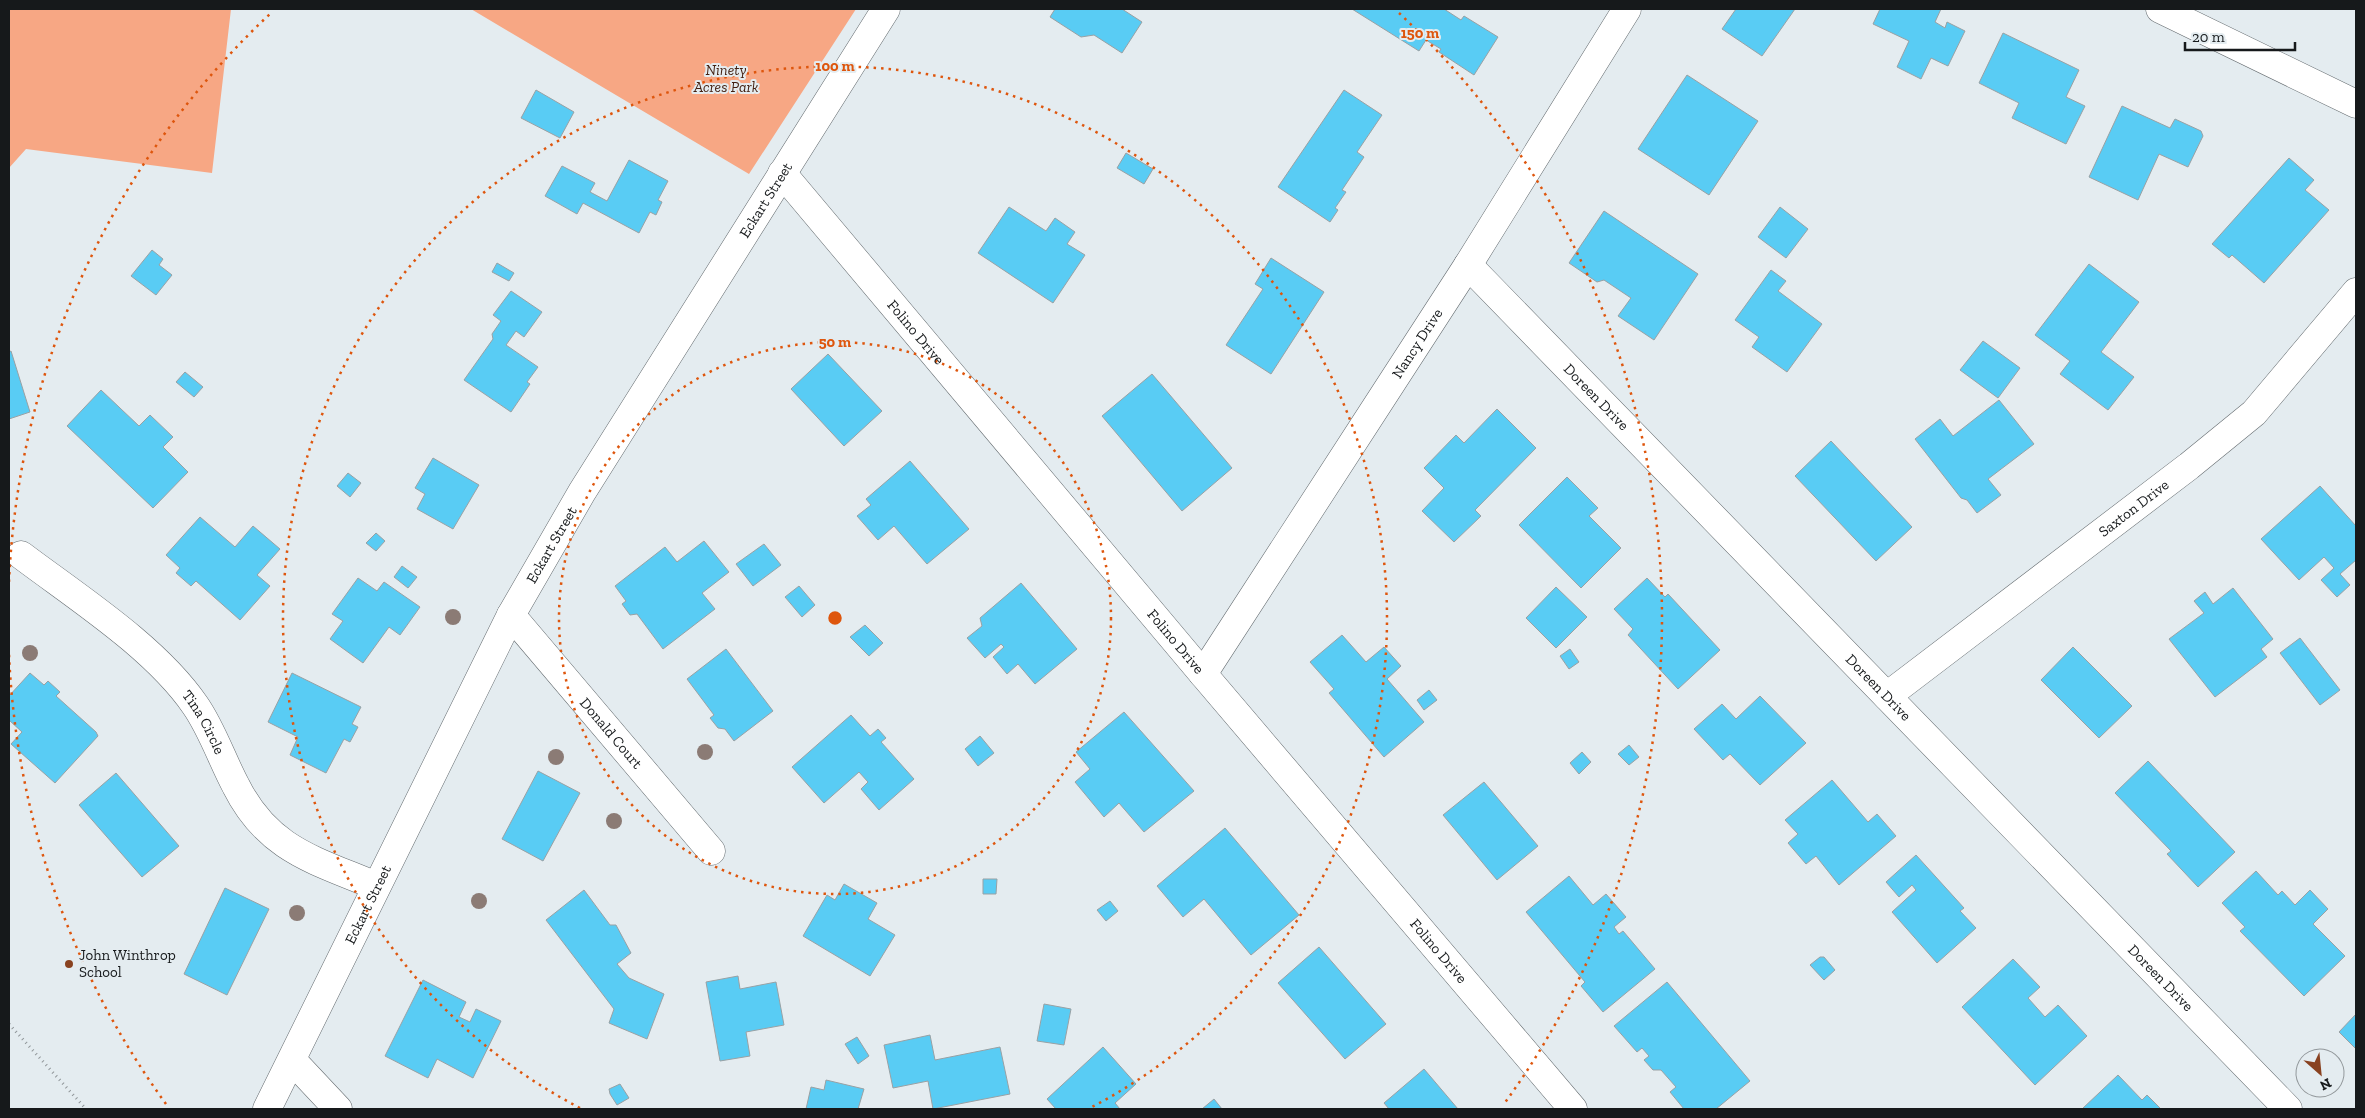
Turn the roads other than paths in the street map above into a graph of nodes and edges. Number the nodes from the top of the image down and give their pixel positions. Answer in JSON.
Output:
{"nodes":[{"id":1,"x":886,"y":9,"type":"edge"},
{"id":2,"x":1627,"y":9,"type":"edge"},
{"id":3,"x":2160,"y":9,"type":"edge"},
{"id":4,"x":2356,"y":104,"type":"edge"},
{"id":5,"x":782,"y":173,"type":"junction"},
{"id":6,"x":1468,"y":265,"type":"junction"},
{"id":7,"x":2356,"y":292,"type":"edge"},
{"id":8,"x":21,"y":555,"type":"dead end"},
{"id":9,"x":511,"y":615,"type":"junction"},
{"id":10,"x":1203,"y":674,"type":"junction"},
{"id":11,"x":1887,"y":696,"type":"junction"},
{"id":12,"x":711,"y":851,"type":"dead end"},
{"id":13,"x":376,"y":886,"type":"junction"},
{"id":14,"x":292,"y":1060,"type":"junction"},
{"id":15,"x":267,"y":1109,"type":"edge"},
{"id":16,"x":338,"y":1109,"type":"edge"},
{"id":17,"x":1573,"y":1109,"type":"edge"},
{"id":18,"x":2288,"y":1109,"type":"edge"}],
"edges":[{"from":1,"to":5,"type":"street","name":"Eckart Street"},
{"from":2,"to":6,"type":"street","name":"Nancy Drive"},
{"from":3,"to":4,"type":"street"},
{"from":5,"to":9,"type":"street","name":"Eckart Street"},
{"from":5,"to":10,"type":"street","name":"Folino Drive"},
{"from":6,"to":10,"type":"street","name":"Nancy Drive"},
{"from":6,"to":11,"type":"street","name":"Doreen Drive"},
{"from":7,"to":11,"type":"street","name":"Saxton Drive"},
{"from":8,"to":13,"type":"street","name":"Tina Circle"},
{"from":9,"to":12,"type":"street","name":"Donald Court"},
{"from":9,"to":13,"type":"street","name":"Eckart Street"},
{"from":10,"to":17,"type":"street","name":"Folino Drive"},
{"from":11,"to":18,"type":"street","name":"Doreen Drive"},
{"from":13,"to":14,"type":"street","name":"Eckart Street"},
{"from":14,"to":15,"type":"street","name":"Eckart Street"},
{"from":14,"to":16,"type":"street"}]}
